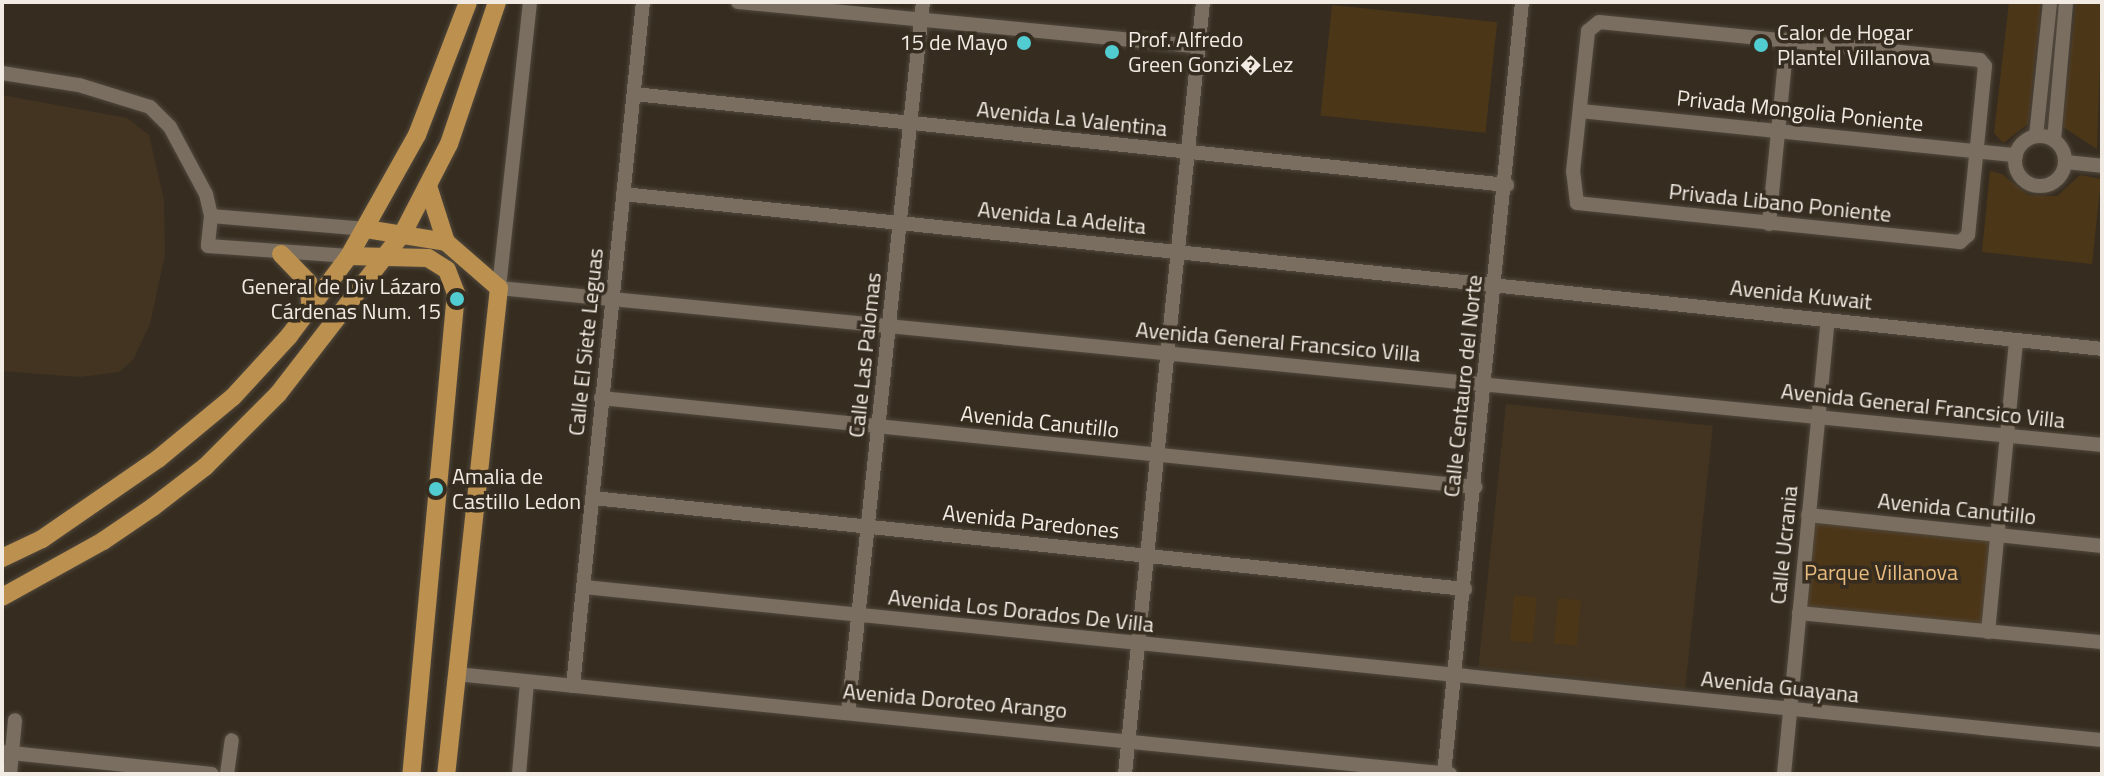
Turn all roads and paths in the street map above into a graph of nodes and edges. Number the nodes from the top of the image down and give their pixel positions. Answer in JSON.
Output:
{"nodes":[{"id":1,"x":468,"y":2,"type":"edge"},
{"id":2,"x":497,"y":2,"type":"edge"},
{"id":3,"x":530,"y":2,"type":"edge"},
{"id":4,"x":643,"y":2,"type":"edge"},
{"id":5,"x":738,"y":2,"type":"edge"},
{"id":6,"x":923,"y":2,"type":"edge"},
{"id":7,"x":1203,"y":2,"type":"edge"},
{"id":8,"x":1522,"y":2,"type":"edge"},
{"id":9,"x":2050,"y":2,"type":"edge"},
{"id":10,"x":2066,"y":2,"type":"edge"},
{"id":11,"x":921,"y":20,"type":"junction"},
{"id":12,"x":1787,"y":40,"type":"junction"},
{"id":13,"x":1198,"y":46,"type":"junction"},
{"id":14,"x":2,"y":73,"type":"edge"},
{"id":15,"x":634,"y":94,"type":"junction"},
{"id":16,"x":1580,"y":111,"type":"junction"},
{"id":17,"x":910,"y":124,"type":"junction"},
{"id":18,"x":1778,"y":131,"type":"junction"},
{"id":19,"x":2036,"y":136,"type":"junction"},
{"id":20,"x":2054,"y":140,"type":"junction"},
{"id":21,"x":1976,"y":151,"type":"junction"},
{"id":22,"x":1187,"y":154,"type":"junction"},
{"id":23,"x":2016,"y":155,"type":"junction"},
{"id":24,"x":2066,"y":162,"type":"junction"},
{"id":25,"x":2102,"y":166,"type":"edge"},
{"id":26,"x":1507,"y":185,"type":"junction"},
{"id":27,"x":428,"y":186,"type":"junction"},
{"id":28,"x":623,"y":194,"type":"junction"},
{"id":29,"x":211,"y":216,"type":"junction"},
{"id":30,"x":902,"y":223,"type":"junction"},
{"id":31,"x":1769,"y":224,"type":"junction"},
{"id":32,"x":366,"y":229,"type":"junction"},
{"id":33,"x":403,"y":233,"type":"junction"},
{"id":34,"x":446,"y":242,"type":"junction"},
{"id":35,"x":1177,"y":252,"type":"junction"},
{"id":36,"x":281,"y":254,"type":"junction"},
{"id":37,"x":388,"y":255,"type":"junction"},
{"id":38,"x":349,"y":256,"type":"junction"},
{"id":39,"x":1496,"y":287,"type":"junction"},
{"id":40,"x":499,"y":288,"type":"junction"},
{"id":41,"x":612,"y":296,"type":"junction"},
{"id":42,"x":311,"y":309,"type":"junction"},
{"id":43,"x":1828,"y":320,"type":"junction"},
{"id":44,"x":891,"y":326,"type":"junction"},
{"id":45,"x":2016,"y":341,"type":"junction"},
{"id":46,"x":2102,"y":349,"type":"edge"},
{"id":47,"x":1167,"y":354,"type":"junction"},
{"id":48,"x":1484,"y":384,"type":"junction"},
{"id":49,"x":601,"y":398,"type":"junction"},
{"id":50,"x":1819,"y":418,"type":"junction"},
{"id":51,"x":879,"y":427,"type":"junction"},
{"id":52,"x":2006,"y":436,"type":"junction"},
{"id":53,"x":2102,"y":445,"type":"edge"},
{"id":54,"x":1157,"y":456,"type":"junction"},
{"id":55,"x":1475,"y":487,"type":"junction"},
{"id":56,"x":593,"y":498,"type":"junction"},
{"id":57,"x":1808,"y":515,"type":"junction"},
{"id":58,"x":870,"y":527,"type":"junction"},
{"id":59,"x":1998,"y":535,"type":"junction"},
{"id":60,"x":42,"y":539,"type":"junction"},
{"id":61,"x":2102,"y":546,"type":"edge"},
{"id":62,"x":1146,"y":556,"type":"junction"},
{"id":63,"x":2,"y":558,"type":"edge"},
{"id":64,"x":39,"y":579,"type":"junction"},
{"id":65,"x":584,"y":587,"type":"junction"},
{"id":66,"x":1465,"y":589,"type":"junction"},
{"id":67,"x":2,"y":597,"type":"edge"},
{"id":68,"x":1799,"y":613,"type":"junction"},
{"id":69,"x":859,"y":616,"type":"junction"},
{"id":70,"x":1988,"y":632,"type":"junction"},
{"id":71,"x":2102,"y":642,"type":"edge"},
{"id":72,"x":1137,"y":645,"type":"junction"},
{"id":73,"x":456,"y":674,"type":"junction"},
{"id":74,"x":1454,"y":676,"type":"junction"},
{"id":75,"x":527,"y":682,"type":"junction"},
{"id":76,"x":573,"y":686,"type":"junction"},
{"id":77,"x":1790,"y":710,"type":"junction"},
{"id":78,"x":848,"y":713,"type":"junction"},
{"id":79,"x":15,"y":720,"type":"dead end"},
{"id":80,"x":232,"y":740,"type":"dead end"},
{"id":81,"x":1128,"y":740,"type":"junction"},
{"id":82,"x":2102,"y":740,"type":"edge"},
{"id":83,"x":7,"y":753,"type":"edge"},
{"id":84,"x":10,"y":774,"type":"edge"},
{"id":85,"x":212,"y":774,"type":"edge"},
{"id":86,"x":227,"y":774,"type":"edge"},
{"id":87,"x":411,"y":774,"type":"edge"},
{"id":88,"x":446,"y":774,"type":"edge"},
{"id":89,"x":519,"y":774,"type":"edge"},
{"id":90,"x":1125,"y":774,"type":"edge"},
{"id":91,"x":1446,"y":774,"type":"edge"},
{"id":92,"x":1784,"y":774,"type":"edge"}],
"edges":[{"from":1,"to":32,"type":"main road"},
{"from":2,"to":27,"type":"main road"},
{"from":3,"to":40,"type":"street"},
{"from":4,"to":15,"type":"street","name":"Calle El Siete Leguas"},
{"from":5,"to":11,"type":"street"},
{"from":6,"to":11,"type":"street","name":"Calle Las Palomas"},
{"from":7,"to":13,"type":"street"},
{"from":8,"to":26,"type":"street","name":"Calle Centauro del Norte"},
{"from":9,"to":19,"type":"street"},
{"from":10,"to":20,"type":"street"},
{"from":11,"to":13,"type":"street"},
{"from":11,"to":17,"type":"street","name":"Calle Las Palomas"},
{"from":12,"to":16,"type":"street"},
{"from":12,"to":18,"type":"street"},
{"from":12,"to":21,"type":"street"},
{"from":13,"to":22,"type":"street"},
{"from":14,"to":29,"type":"street"},
{"from":15,"to":17,"type":"street","name":"Avenida La Valentina"},
{"from":15,"to":28,"type":"street","name":"Calle El Siete Leguas"},
{"from":16,"to":18,"type":"street","name":"Privada Mongolia Poniente"},
{"from":16,"to":31,"type":"street","name":"Privada Libano Poniente"},
{"from":17,"to":22,"type":"street","name":"Avenida La Valentina"},
{"from":17,"to":30,"type":"street","name":"Calle Las Palomas"},
{"from":18,"to":21,"type":"street","name":"Privada Mongolia Poniente"},
{"from":18,"to":31,"type":"street"},
{"from":19,"to":20,"type":"street"},
{"from":19,"to":23,"type":"street"},
{"from":20,"to":24,"type":"street"},
{"from":21,"to":23,"type":"street","name":"Privada Mongolia Poniente"},
{"from":21,"to":31,"type":"street","name":"Privada Libano Poniente"},
{"from":22,"to":26,"type":"street","name":"Avenida La Valentina"},
{"from":22,"to":35,"type":"street"},
{"from":23,"to":24,"type":"street"},
{"from":24,"to":25,"type":"street"},
{"from":26,"to":39,"type":"street","name":"Calle Centauro del Norte"},
{"from":27,"to":33,"type":"main road"},
{"from":27,"to":34,"type":"main road"},
{"from":28,"to":30,"type":"street","name":"Avenida La Adelita"},
{"from":28,"to":41,"type":"street","name":"Calle El Siete Leguas"},
{"from":29,"to":32,"type":"street"},
{"from":29,"to":36,"type":"street"},
{"from":30,"to":35,"type":"street","name":"Avenida La Adelita"},
{"from":30,"to":44,"type":"street","name":"Calle Las Palomas"},
{"from":32,"to":33,"type":"main road"},
{"from":32,"to":38,"type":"main road"},
{"from":33,"to":34,"type":"main road"},
{"from":33,"to":37,"type":"main road"},
{"from":34,"to":40,"type":"main road"},
{"from":35,"to":39,"type":"street","name":"Avenida La Adelita"},
{"from":35,"to":47,"type":"street"},
{"from":36,"to":38,"type":"street"},
{"from":36,"to":42,"type":"main road"},
{"from":37,"to":38,"type":"main road"},
{"from":37,"to":64,"type":"main road"},
{"from":37,"to":87,"type":"main road"},
{"from":38,"to":42,"type":"main road"},
{"from":39,"to":43,"type":"street","name":"Avenida Kuwait"},
{"from":39,"to":48,"type":"street","name":"Calle Centauro del Norte"},
{"from":40,"to":41,"type":"street","name":"Avenida General Francsico Villa"},
{"from":40,"to":73,"type":"main road"},
{"from":41,"to":44,"type":"street","name":"Avenida General Francsico Villa"},
{"from":41,"to":49,"type":"street","name":"Calle El Siete Leguas"},
{"from":42,"to":60,"type":"main road"},
{"from":43,"to":45,"type":"street","name":"Avenida Kuwait"},
{"from":43,"to":50,"type":"street","name":"Calle Ucrania"},
{"from":44,"to":47,"type":"street","name":"Avenida General Francsico Villa"},
{"from":44,"to":51,"type":"street","name":"Calle Las Palomas"},
{"from":45,"to":46,"type":"street","name":"Avenida Kuwait"},
{"from":45,"to":52,"type":"street"},
{"from":47,"to":48,"type":"street","name":"Avenida General Francsico Villa"},
{"from":47,"to":54,"type":"street"},
{"from":48,"to":50,"type":"street","name":"Avenida General Francsico Villa"},
{"from":48,"to":55,"type":"street","name":"Calle Centauro del Norte"},
{"from":49,"to":51,"type":"street","name":"Avenida Canutillo"},
{"from":49,"to":56,"type":"street","name":"Calle El Siete Leguas"},
{"from":50,"to":52,"type":"street","name":"Avenida General Francsico Villa"},
{"from":50,"to":57,"type":"street","name":"Calle Ucrania"},
{"from":51,"to":54,"type":"street","name":"Avenida Canutillo"},
{"from":51,"to":58,"type":"street","name":"Calle Las Palomas"},
{"from":52,"to":53,"type":"street","name":"Avenida General Francsico Villa"},
{"from":52,"to":59,"type":"street"},
{"from":54,"to":55,"type":"street","name":"Avenida Canutillo"},
{"from":54,"to":62,"type":"street"},
{"from":55,"to":66,"type":"street","name":"Calle Centauro del Norte"},
{"from":56,"to":58,"type":"street","name":"Avenida Paredones"},
{"from":56,"to":65,"type":"street","name":"Calle El Siete Leguas"},
{"from":57,"to":59,"type":"street","name":"Avenida Canutillo"},
{"from":57,"to":68,"type":"street","name":"Calle Ucrania"},
{"from":58,"to":62,"type":"street","name":"Avenida Paredones"},
{"from":58,"to":69,"type":"street","name":"Calle Las Palomas"},
{"from":59,"to":61,"type":"street","name":"Avenida Canutillo"},
{"from":59,"to":70,"type":"street"},
{"from":60,"to":63,"type":"main road"},
{"from":60,"to":64,"type":"main road"},
{"from":62,"to":66,"type":"street","name":"Avenida Paredones"},
{"from":62,"to":72,"type":"street"},
{"from":64,"to":67,"type":"main road"},
{"from":65,"to":69,"type":"street","name":"Avenida Los Dorados De Villa"},
{"from":65,"to":76,"type":"street","name":"Calle El Siete Leguas"},
{"from":66,"to":74,"type":"street","name":"Calle Centauro del Norte"},
{"from":68,"to":70,"type":"street"},
{"from":68,"to":77,"type":"street","name":"Calle Ucrania"},
{"from":69,"to":72,"type":"street","name":"Avenida Los Dorados De Villa"},
{"from":69,"to":78,"type":"street","name":"Calle Las Palomas"},
{"from":70,"to":71,"type":"street"},
{"from":72,"to":74,"type":"street","name":"Avenida Los Dorados De Villa"},
{"from":72,"to":81,"type":"street"},
{"from":73,"to":75,"type":"street","name":"Avenida Doroteo Arango"},
{"from":73,"to":88,"type":"main road"},
{"from":74,"to":77,"type":"street","name":"Avenida Guayana"},
{"from":74,"to":91,"type":"street","name":"Calle Centauro del Norte"},
{"from":75,"to":76,"type":"street","name":"Avenida Doroteo Arango"},
{"from":75,"to":89,"type":"street"},
{"from":76,"to":78,"type":"street","name":"Avenida Doroteo Arango"},
{"from":77,"to":82,"type":"street","name":"Avenida Guayana"},
{"from":77,"to":92,"type":"street","name":"Calle Ucrania"},
{"from":78,"to":81,"type":"street","name":"Avenida Doroteo Arango"},
{"from":79,"to":83,"type":"street"},
{"from":80,"to":86,"type":"street"},
{"from":81,"to":90,"type":"street"},
{"from":81,"to":91,"type":"street","name":"Avenida Doroteo Arango"},
{"from":83,"to":84,"type":"street"},
{"from":83,"to":85,"type":"street"}]}
